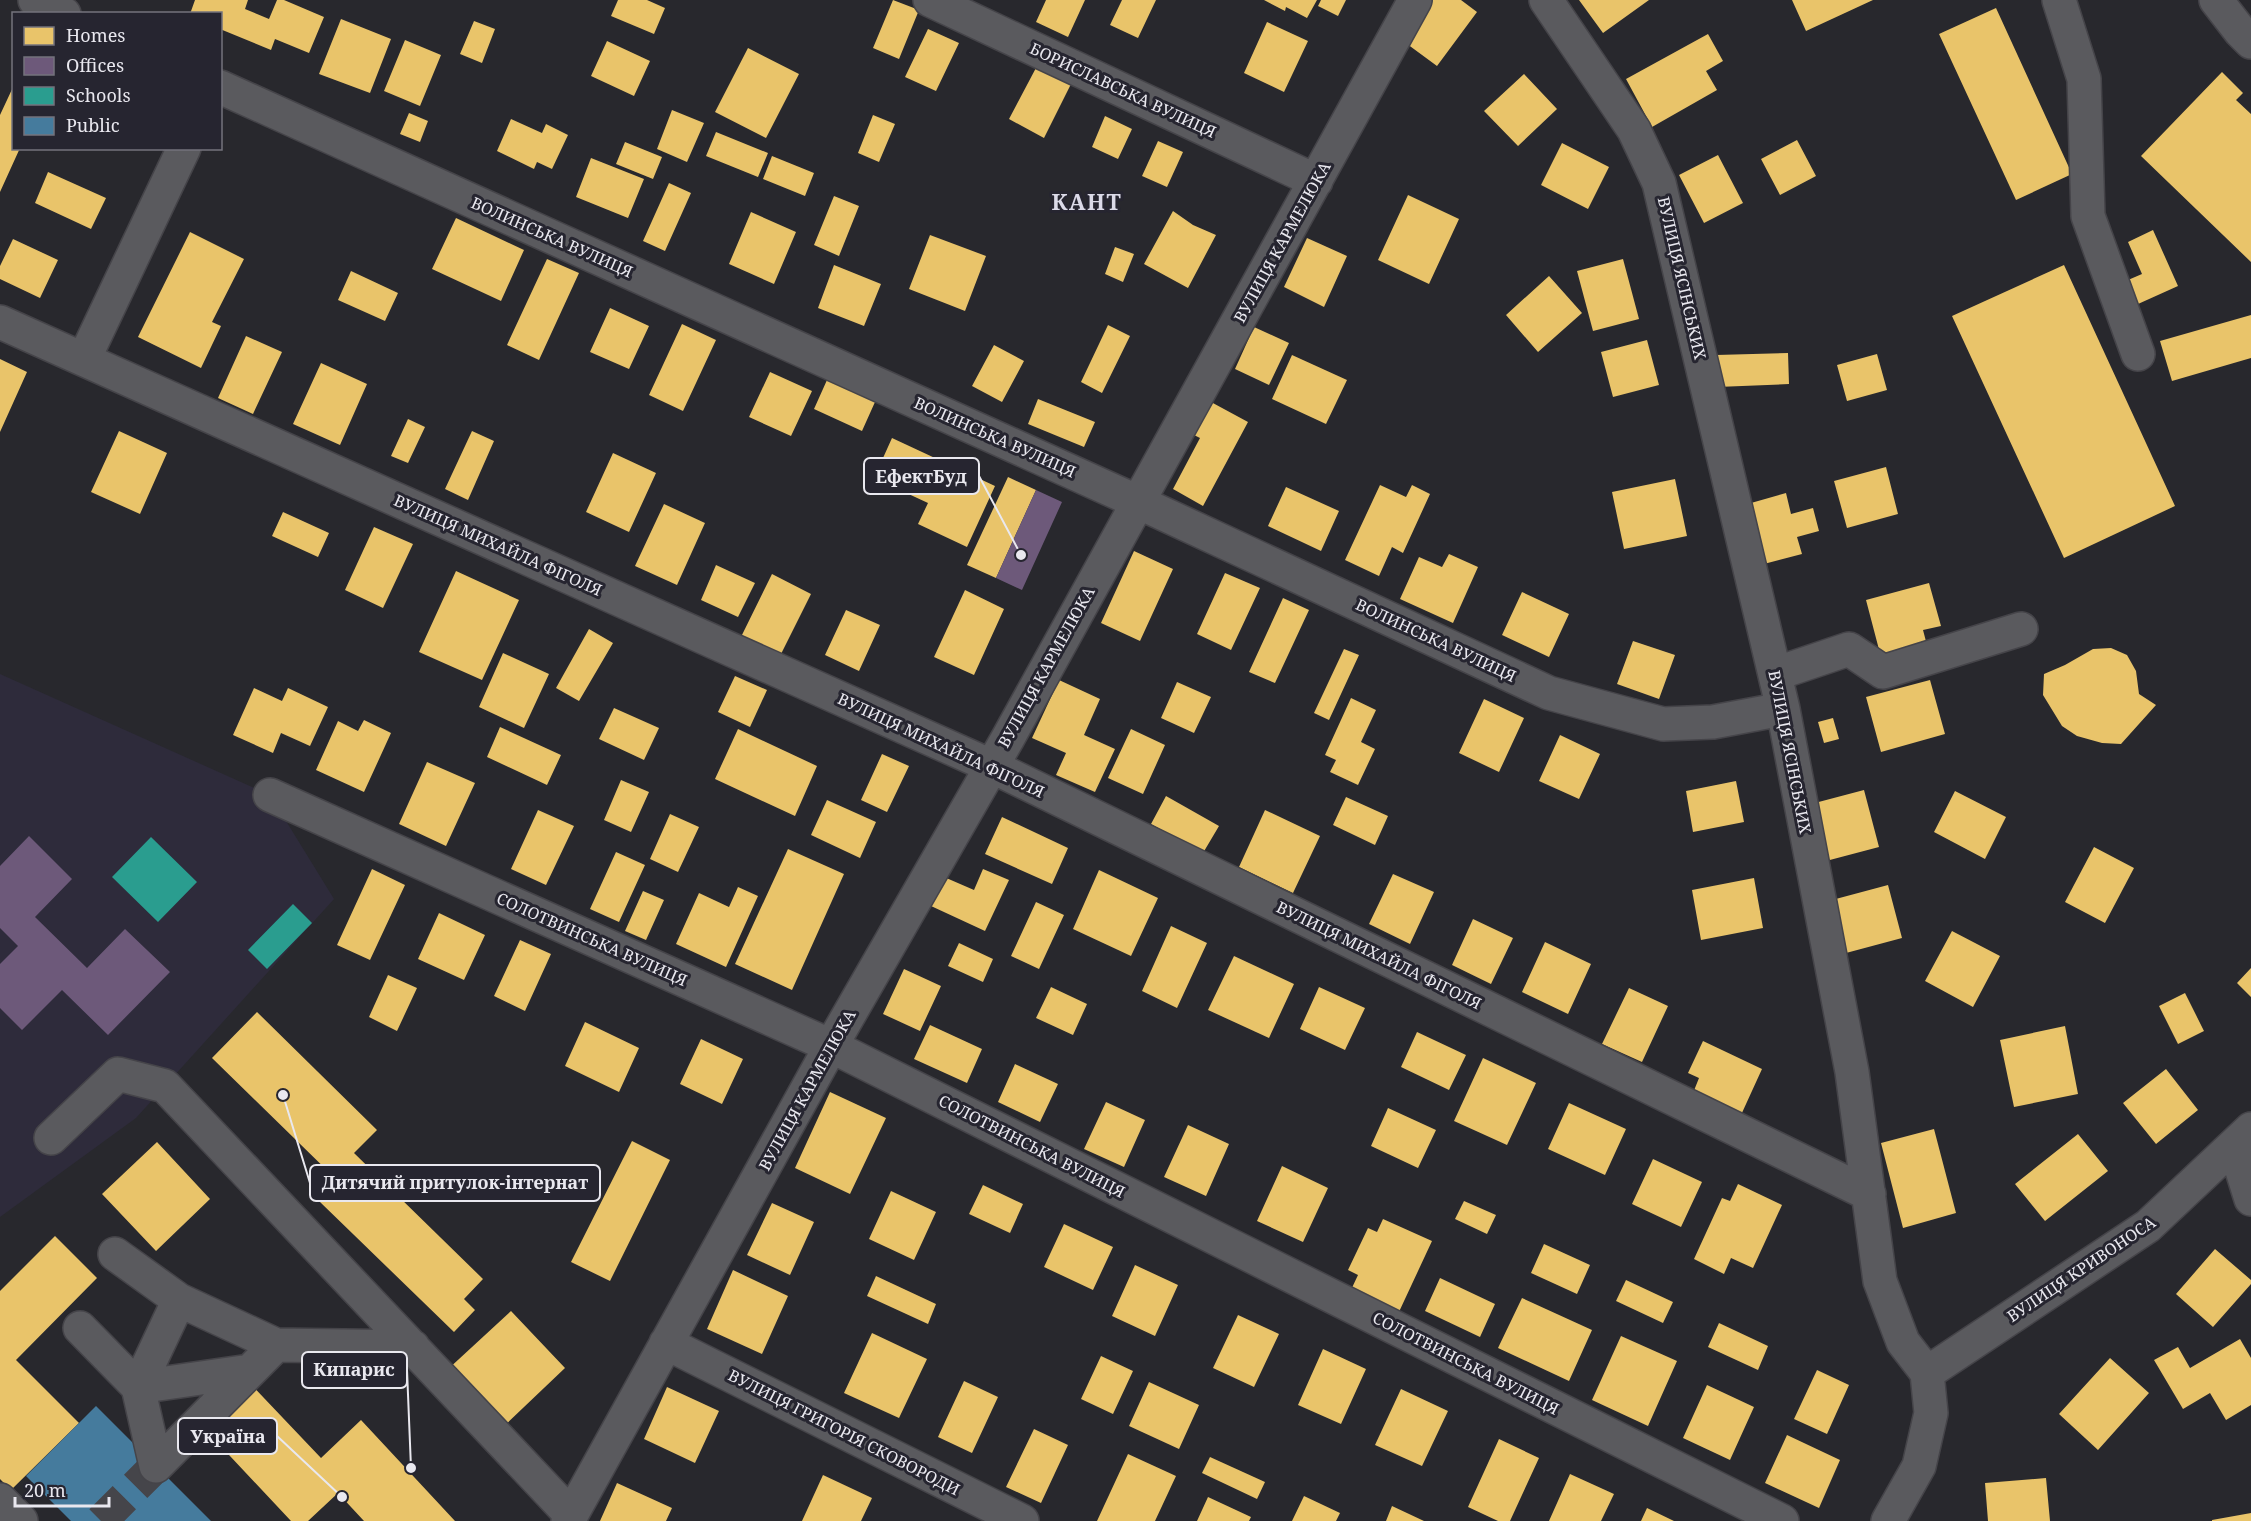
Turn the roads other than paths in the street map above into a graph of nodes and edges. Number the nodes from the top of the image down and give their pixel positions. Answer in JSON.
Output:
{"nodes":[{"id":1,"x":35,"y":0,"type":"edge"},
{"id":2,"x":930,"y":0,"type":"edge"},
{"id":3,"x":1415,"y":0,"type":"edge"},
{"id":4,"x":1546,"y":0,"type":"edge"},
{"id":5,"x":2058,"y":0,"type":"edge"},
{"id":6,"x":2216,"y":0,"type":"edge"},
{"id":7,"x":60,"y":12,"type":"edge"},
{"id":8,"x":2251,"y":42,"type":"edge"},
{"id":9,"x":222,"y":88,"type":"edge"},
{"id":10,"x":183,"y":150,"type":"edge"},
{"id":11,"x":1316,"y":181,"type":"junction"},
{"id":12,"x":0,"y":322,"type":"edge"},
{"id":13,"x":2138,"y":354,"type":"dead end"},
{"id":14,"x":84,"y":359,"type":"junction"},
{"id":15,"x":1138,"y":502,"type":"junction"},
{"id":16,"x":2021,"y":629,"type":"dead end"},
{"id":17,"x":1774,"y":674,"type":"junction"},
{"id":18,"x":1783,"y":709,"type":"junction"},
{"id":19,"x":992,"y":766,"type":"junction"},
{"id":20,"x":270,"y":795,"type":"dead end"},
{"id":21,"x":831,"y":1046,"type":"junction"},
{"id":22,"x":2243,"y":1137,"type":"edge"},
{"id":23,"x":51,"y":1138,"type":"dead end"},
{"id":24,"x":1869,"y":1194,"type":"junction"},
{"id":25,"x":2251,"y":1199,"type":"edge"},
{"id":26,"x":115,"y":1254,"type":"dead end"},
{"id":27,"x":179,"y":1300,"type":"junction"},
{"id":28,"x":80,"y":1328,"type":"dead end"},
{"id":29,"x":666,"y":1343,"type":"junction"},
{"id":30,"x":276,"y":1345,"type":"junction"},
{"id":31,"x":413,"y":1347,"type":"junction"},
{"id":32,"x":250,"y":1371,"type":"junction"},
{"id":33,"x":1927,"y":1372,"type":"junction"},
{"id":34,"x":138,"y":1387,"type":"junction"},
{"id":35,"x":0,"y":1500,"type":"edge"},
{"id":36,"x":570,"y":1518,"type":"edge"},
{"id":37,"x":21,"y":1521,"type":"edge"},
{"id":38,"x":1022,"y":1521,"type":"edge"},
{"id":39,"x":1782,"y":1521,"type":"edge"},
{"id":40,"x":1888,"y":1521,"type":"edge"}],
"edges":[{"from":1,"to":7,"type":"street"},
{"from":2,"to":11,"type":"street","name":"БОРИСЛАВСЬКА ВУЛИЦЯ"},
{"from":3,"to":11,"type":"street","name":"ВУЛИЦЯ КАРМЕЛЮКА"},
{"from":4,"to":17,"type":"street","name":"ВУЛИЦЯ ЯСІНСЬКИХ"},
{"from":5,"to":13,"type":"street"},
{"from":6,"to":8,"type":"street"},
{"from":9,"to":15,"type":"street","name":"ВОЛИНСЬКА ВУЛИЦЯ"},
{"from":10,"to":14,"type":"street"},
{"from":11,"to":15,"type":"street","name":"ВУЛИЦЯ КАРМЕЛЮКА"},
{"from":12,"to":14,"type":"street","name":"ВУЛИЦЯ МИХАЙЛА ФІГОЛЯ"},
{"from":14,"to":19,"type":"street","name":"ВУЛИЦЯ МИХАЙЛА ФІГОЛЯ"},
{"from":15,"to":18,"type":"street","name":"ВОЛИНСЬКА ВУЛИЦЯ"},
{"from":15,"to":19,"type":"street","name":"ВУЛИЦЯ КАРМЕЛЮКА"},
{"from":16,"to":17,"type":"street"},
{"from":17,"to":18,"type":"street","name":"ВУЛИЦЯ ЯСІНСЬКИХ"},
{"from":18,"to":24,"type":"street","name":"ВУЛИЦЯ ЯСІНСЬКИХ"},
{"from":19,"to":21,"type":"street","name":"ВУЛИЦЯ КАРМЕЛЮКА"},
{"from":19,"to":24,"type":"street","name":"ВУЛИЦЯ МИХАЙЛА ФІГОЛЯ"},
{"from":20,"to":21,"type":"street","name":"СОЛОТВИНСЬКА ВУЛИЦЯ"},
{"from":21,"to":29,"type":"street","name":"ВУЛИЦЯ КАРМЕЛЮКА"},
{"from":21,"to":39,"type":"street","name":"СОЛОТВИНСЬКА ВУЛИЦЯ"},
{"from":22,"to":25,"type":"street"},
{"from":22,"to":33,"type":"street","name":"ВУЛИЦЯ КРИВОНОСА"},
{"from":23,"to":31,"type":"street"},
{"from":24,"to":33,"type":"street","name":"ВУЛИЦЯ ЯСІНСЬКИХ"},
{"from":26,"to":27,"type":"street"},
{"from":27,"to":30,"type":"street"},
{"from":27,"to":34,"type":"street"},
{"from":28,"to":34,"type":"street"},
{"from":29,"to":36,"type":"street","name":"ВУЛИЦЯ КАРМЕЛЮКА"},
{"from":29,"to":38,"type":"street","name":"ВУЛИЦЯ ГРИГОРІЯ СКОВОРОДИ"},
{"from":30,"to":31,"type":"street"},
{"from":30,"to":32,"type":"street"},
{"from":31,"to":36,"type":"street"},
{"from":32,"to":34,"type":"street"},
{"from":32,"to":34,"type":"street"},
{"from":33,"to":40,"type":"street"},
{"from":35,"to":37,"type":"street"}]}
